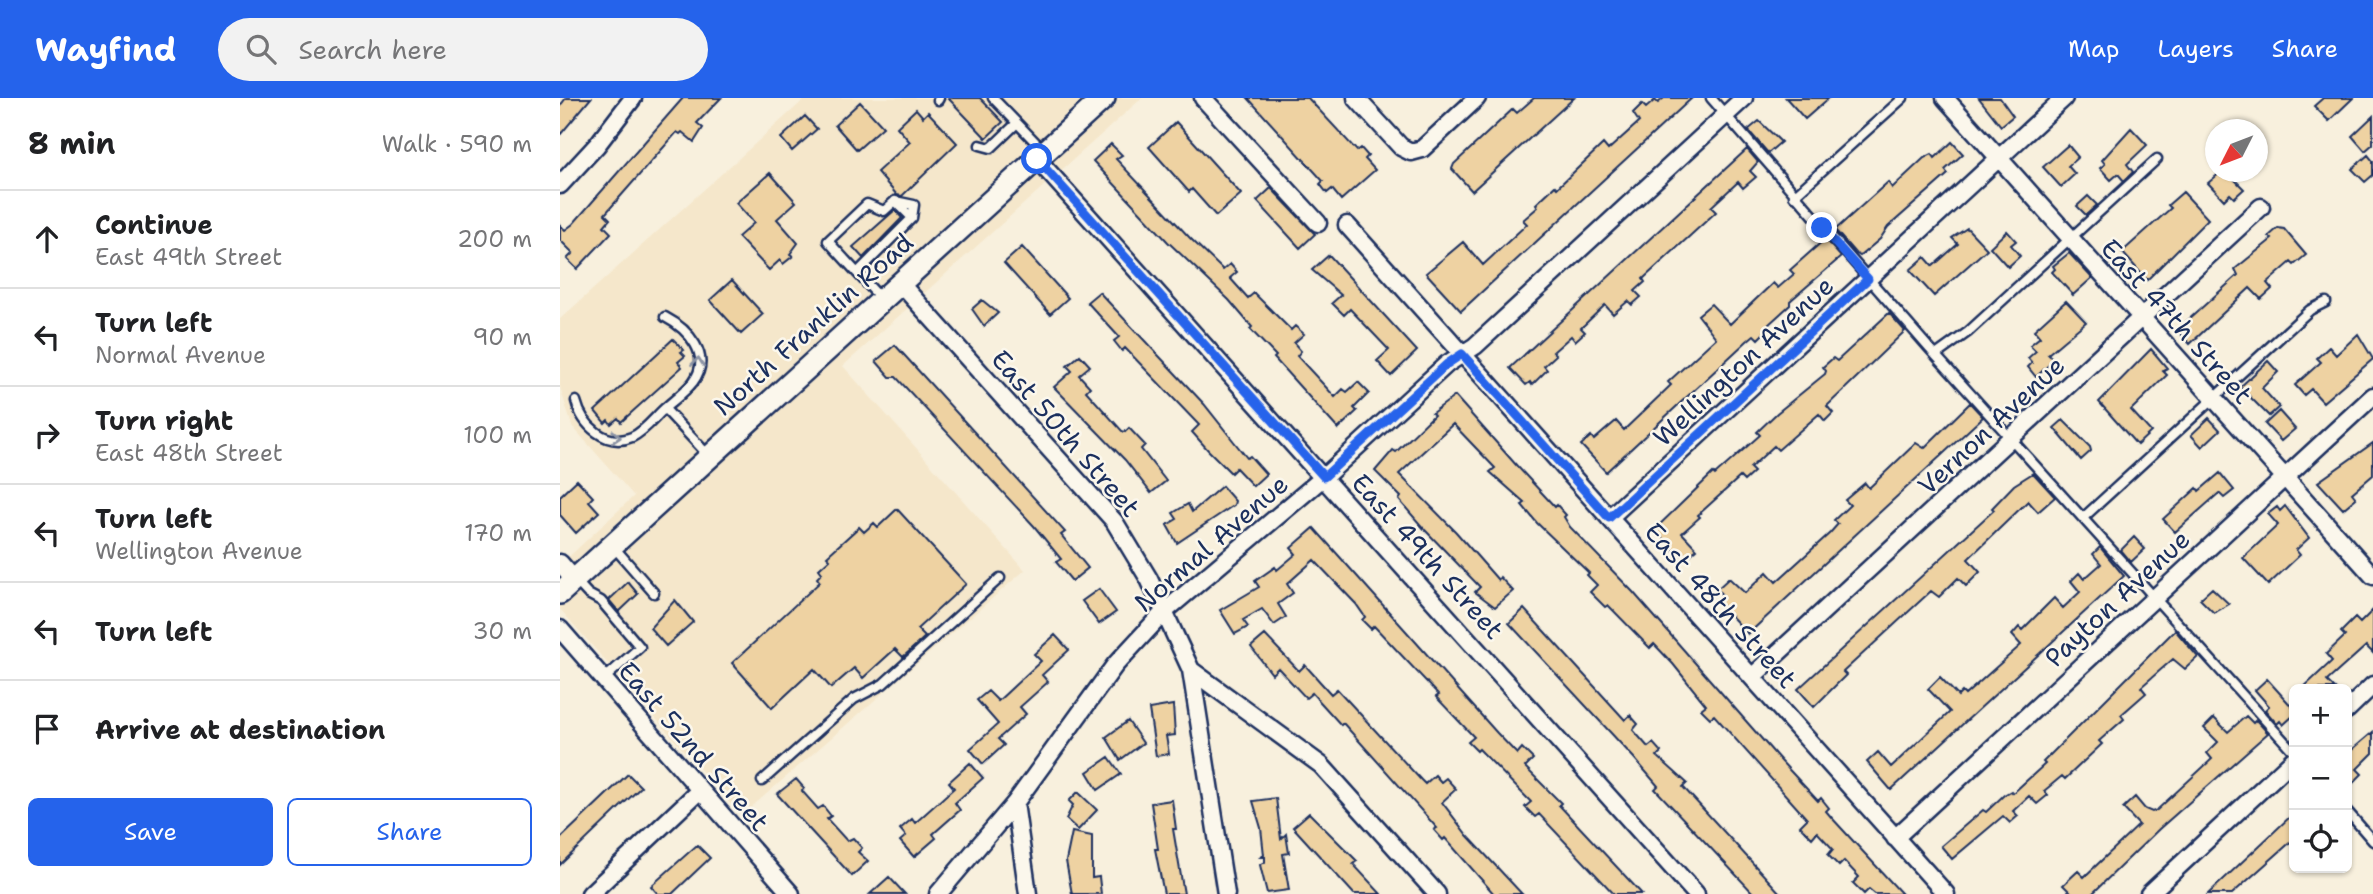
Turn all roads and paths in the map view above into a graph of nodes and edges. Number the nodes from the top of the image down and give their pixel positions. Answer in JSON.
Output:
{"nodes":[{"id":1,"x":633,"y":98,"type":"edge"},
{"id":2,"x":993,"y":98,"type":"edge"},
{"id":3,"x":1104,"y":98,"type":"edge"},
{"id":4,"x":1203,"y":98,"type":"edge"},
{"id":5,"x":1356,"y":98,"type":"edge"},
{"id":6,"x":1477,"y":98,"type":"edge"},
{"id":7,"x":1711,"y":98,"type":"edge"},
{"id":8,"x":1744,"y":98,"type":"edge"},
{"id":9,"x":1903,"y":98,"type":"edge"},
{"id":10,"x":1945,"y":98,"type":"edge"},
{"id":11,"x":2064,"y":98,"type":"edge"},
{"id":12,"x":1726,"y":115,"type":"junction"},
{"id":13,"x":1017,"y":123,"type":"junction"},
{"id":14,"x":980,"y":145,"type":"dead end"},
{"id":15,"x":1041,"y":155,"type":"junction"},
{"id":16,"x":1999,"y":159,"type":"junction"},
{"id":17,"x":2157,"y":159,"type":"dead end"},
{"id":18,"x":560,"y":185,"type":"edge"},
{"id":19,"x":1794,"y":195,"type":"junction"},
{"id":20,"x":2261,"y":207,"type":"dead end"},
{"id":21,"x":1318,"y":223,"type":"dead end"},
{"id":22,"x":1347,"y":225,"type":"dead end"},
{"id":23,"x":2071,"y":239,"type":"junction"},
{"id":24,"x":857,"y":273,"type":"junction"},
{"id":25,"x":1868,"y":279,"type":"junction"},
{"id":26,"x":900,"y":283,"type":"junction"},
{"id":27,"x":882,"y":300,"type":"junction"},
{"id":28,"x":2326,"y":302,"type":"dead end"},
{"id":29,"x":665,"y":317,"type":"dead end"},
{"id":30,"x":2142,"y":319,"type":"junction"},
{"id":31,"x":1462,"y":354,"type":"junction"},
{"id":32,"x":1936,"y":355,"type":"junction"},
{"id":33,"x":2373,"y":396,"type":"edge"},
{"id":34,"x":2213,"y":397,"type":"junction"},
{"id":35,"x":576,"y":401,"type":"dead end"},
{"id":36,"x":665,"y":409,"type":"junction"},
{"id":37,"x":2012,"y":438,"type":"junction"},
{"id":38,"x":709,"y":457,"type":"junction"},
{"id":39,"x":2284,"y":476,"type":"junction"},
{"id":40,"x":1324,"y":477,"type":"junction"},
{"id":41,"x":2084,"y":517,"type":"junction"},
{"id":42,"x":1609,"y":518,"type":"junction"},
{"id":43,"x":612,"y":545,"type":"junction"},
{"id":44,"x":2373,"y":576,"type":"edge"},
{"id":45,"x":1000,"y":578,"type":"dead end"},
{"id":46,"x":565,"y":579,"type":"edge"},
{"id":47,"x":654,"y":593,"type":"dead end"},
{"id":48,"x":2156,"y":595,"type":"junction"},
{"id":49,"x":1164,"y":612,"type":"junction"},
{"id":50,"x":560,"y":629,"type":"edge"},
{"id":51,"x":1191,"y":670,"type":"junction"},
{"id":52,"x":1752,"y":677,"type":"junction"},
{"id":53,"x":604,"y":680,"type":"junction"},
{"id":54,"x":2373,"y":685,"type":"edge"},
{"id":55,"x":2352,"y":705,"type":"edge"},
{"id":56,"x":2290,"y":747,"type":"edge"},
{"id":57,"x":2289,"y":764,"type":"edge"},
{"id":58,"x":762,"y":781,"type":"dead end"},
{"id":59,"x":699,"y":791,"type":"junction"},
{"id":60,"x":1015,"y":803,"type":"junction"},
{"id":61,"x":2352,"y":817,"type":"edge"},
{"id":62,"x":1895,"y":838,"type":"junction"},
{"id":63,"x":2373,"y":841,"type":"edge"},
{"id":64,"x":590,"y":894,"type":"edge"},
{"id":65,"x":791,"y":894,"type":"edge"},
{"id":66,"x":938,"y":894,"type":"edge"},
{"id":67,"x":1028,"y":894,"type":"edge"},
{"id":68,"x":1226,"y":894,"type":"edge"},
{"id":69,"x":1437,"y":894,"type":"edge"},
{"id":70,"x":1696,"y":894,"type":"edge"},
{"id":71,"x":1946,"y":894,"type":"edge"},
{"id":72,"x":2149,"y":894,"type":"edge"}],
"edges":[{"from":1,"to":18,"type":"street"},
{"from":2,"to":13,"type":"lane"},
{"from":3,"to":15,"type":"main road","name":"North Franklin Road"},
{"from":4,"to":21,"type":"street"},
{"from":5,"to":6,"type":"street"},
{"from":7,"to":12,"type":"lane"},
{"from":8,"to":12,"type":"street","name":"Normal Avenue"},
{"from":9,"to":19,"type":"lane"},
{"from":10,"to":16,"type":"street","name":"East 47th Street"},
{"from":11,"to":16,"type":"street","name":"Wellington Avenue"},
{"from":12,"to":19,"type":"lane"},
{"from":12,"to":31,"type":"street","name":"Normal Avenue"},
{"from":13,"to":14,"type":"lane"},
{"from":13,"to":15,"type":"lane"},
{"from":15,"to":26,"type":"main road","name":"North Franklin Road"},
{"from":15,"to":40,"type":"street","name":"East 49th Street"},
{"from":16,"to":23,"type":"street","name":"East 47th Street"},
{"from":16,"to":25,"type":"street","name":"Wellington Avenue"},
{"from":17,"to":23,"type":"lane"},
{"from":19,"to":25,"type":"lane"},
{"from":20,"to":30,"type":"street","name":"Vernon Avenue"},
{"from":22,"to":31,"type":"street","name":"East 48th Street"},
{"from":23,"to":30,"type":"street","name":"East 47th Street"},
{"from":23,"to":32,"type":"lane"},
{"from":24,"to":24,"type":"lane"},
{"from":24,"to":27,"type":"lane"},
{"from":25,"to":32,"type":"lane"},
{"from":25,"to":42,"type":"street","name":"Wellington Avenue"},
{"from":26,"to":27,"type":"main road","name":"North Franklin Road"},
{"from":26,"to":49,"type":"street","name":"East 50th Street"},
{"from":27,"to":38,"type":"main road","name":"North Franklin Road"},
{"from":28,"to":34,"type":"lane"},
{"from":36,"to":29,"type":"lane","one_way":true},
{"from":30,"to":34,"type":"street","name":"East 47th Street"},
{"from":30,"to":37,"type":"street","name":"Vernon Avenue"},
{"from":31,"to":40,"type":"street","name":"Normal Avenue"},
{"from":31,"to":42,"type":"street","name":"East 48th Street"},
{"from":32,"to":37,"type":"lane"},
{"from":33,"to":39,"type":"street","name":"Payton Avenue"},
{"from":34,"to":39,"type":"street","name":"East 47th Street"},
{"from":34,"to":41,"type":"lane"},
{"from":35,"to":36,"type":"lane","one_way":true},
{"from":36,"to":38,"type":"lane"},
{"from":37,"to":41,"type":"lane"},
{"from":37,"to":52,"type":"street","name":"Vernon Avenue"},
{"from":38,"to":43,"type":"main road","name":"North Franklin Road"},
{"from":39,"to":44,"type":"street","name":"East 47th Street"},
{"from":39,"to":48,"type":"street","name":"Payton Avenue"},
{"from":40,"to":49,"type":"street","name":"Normal Avenue"},
{"from":40,"to":70,"type":"street","name":"East 49th Street"},
{"from":41,"to":48,"type":"lane"},
{"from":42,"to":52,"type":"street","name":"East 48th Street"},
{"from":43,"to":46,"type":"main road","name":"North Franklin Road"},
{"from":43,"to":47,"type":"lane"},
{"from":45,"to":58,"type":"lane"},
{"from":46,"to":53,"type":"lane"},
{"from":48,"to":56,"type":"lane"},
{"from":48,"to":62,"type":"street","name":"Payton Avenue"},
{"from":49,"to":51,"type":"street","name":"East 50th Street"},
{"from":49,"to":60,"type":"street","name":"Normal Avenue"},
{"from":50,"to":53,"type":"street","name":"East 52nd Street"},
{"from":51,"to":68,"type":"street"},
{"from":51,"to":69,"type":"street","name":"East 50th Street"},
{"from":52,"to":62,"type":"street","name":"East 48th Street"},
{"from":53,"to":59,"type":"street","name":"East 52nd Street"},
{"from":54,"to":55,"type":"street"},
{"from":57,"to":72,"type":"street"},
{"from":59,"to":64,"type":"street"},
{"from":59,"to":65,"type":"street","name":"East 52nd Street"},
{"from":60,"to":66,"type":"street","name":"Normal Avenue"},
{"from":60,"to":67,"type":"street"},
{"from":61,"to":63,"type":"lane"},
{"from":62,"to":71,"type":"street","name":"East 48th Street"}]}
